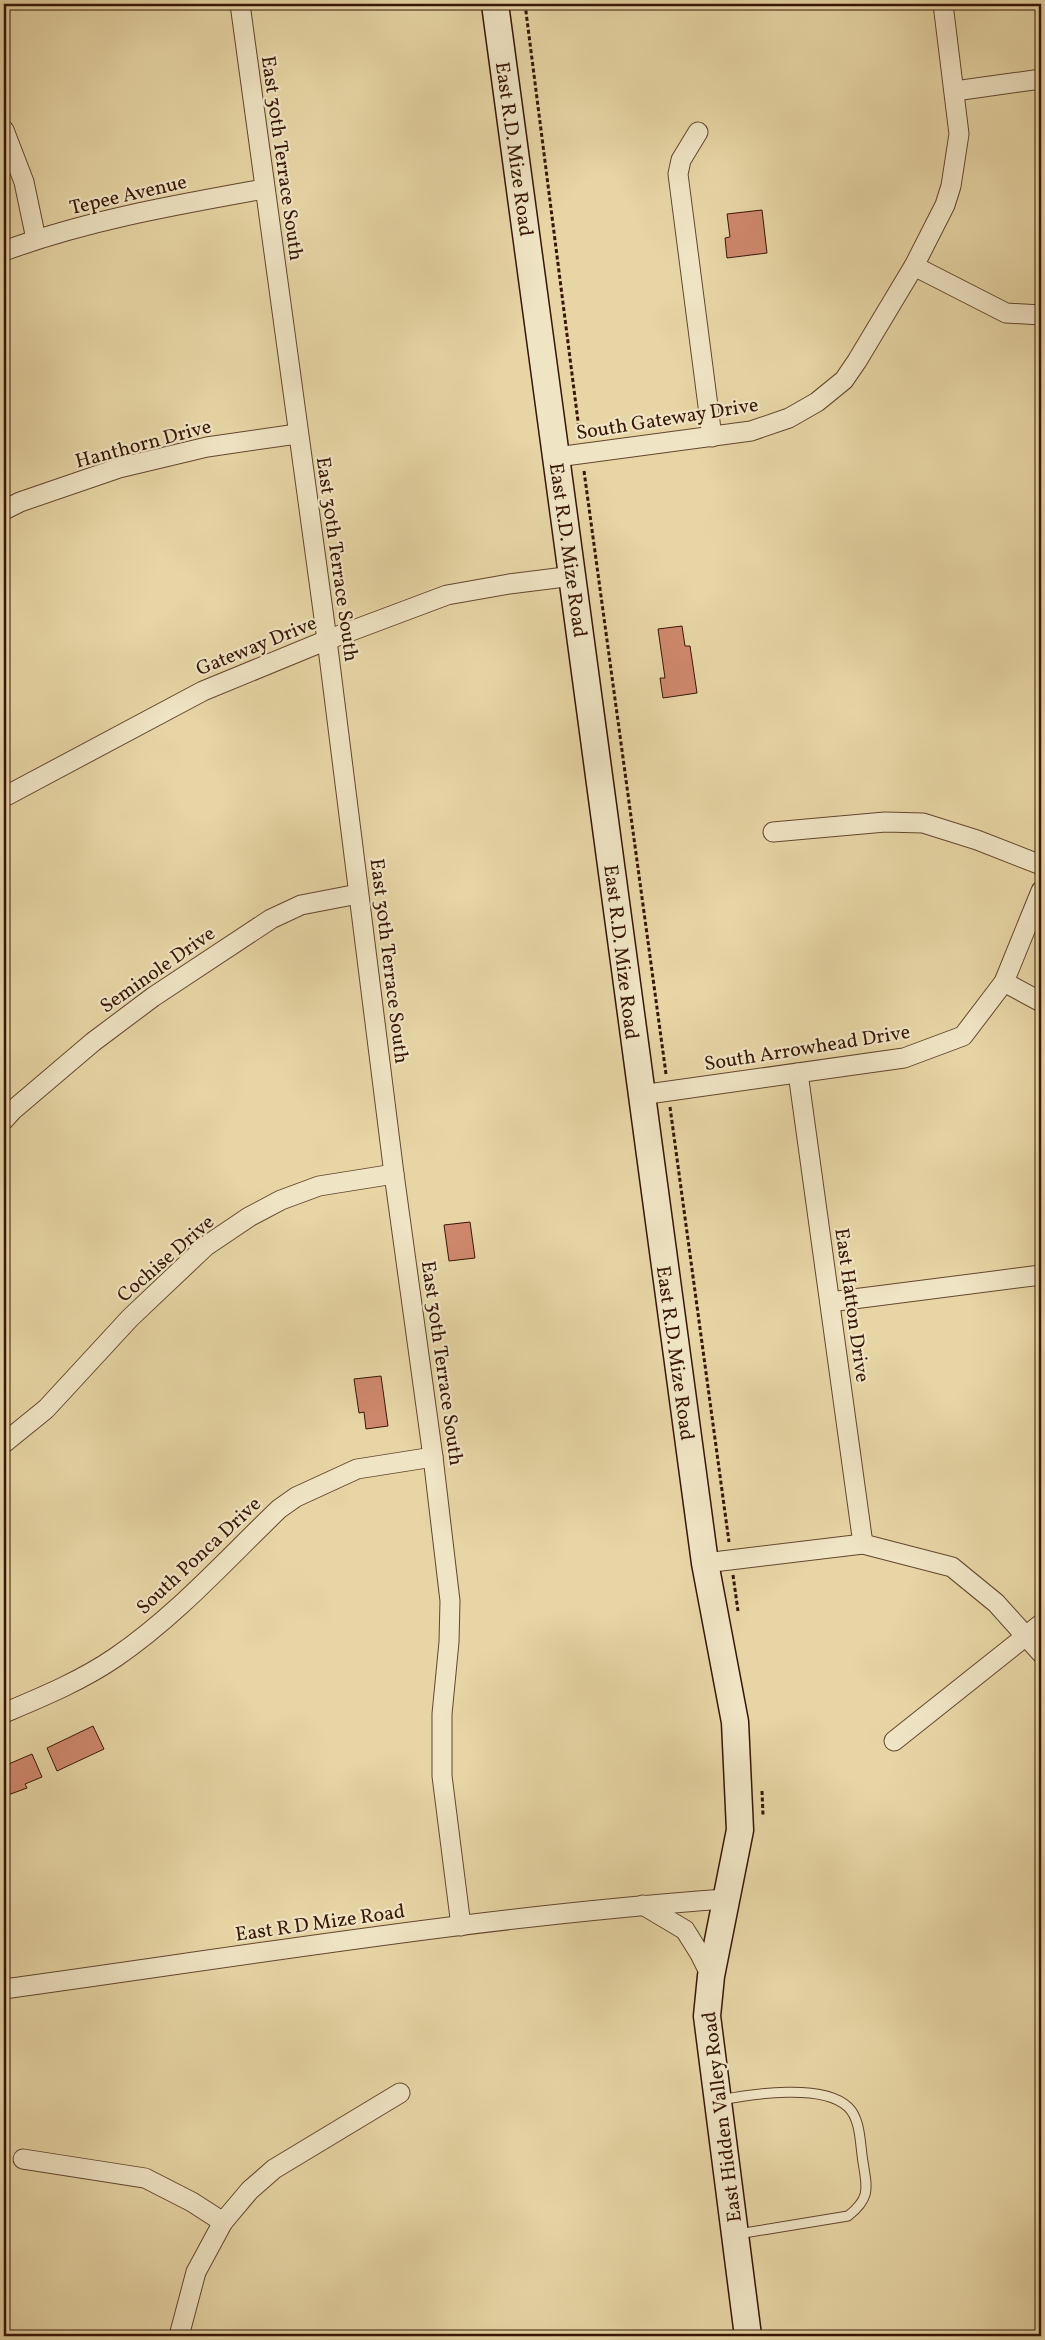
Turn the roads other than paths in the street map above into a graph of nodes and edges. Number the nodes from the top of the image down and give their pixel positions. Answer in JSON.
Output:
{"nodes":[{"id":1,"x":240,"y":4,"type":"edge"},
{"id":2,"x":495,"y":4,"type":"edge"},
{"id":3,"x":943,"y":4,"type":"edge"},
{"id":4,"x":1041,"y":79,"type":"edge"},
{"id":5,"x":955,"y":91,"type":"junction"},
{"id":6,"x":4,"y":130,"type":"edge"},
{"id":7,"x":698,"y":132,"type":"dead end"},
{"id":8,"x":264,"y":190,"type":"junction"},
{"id":9,"x":36,"y":239,"type":"junction"},
{"id":10,"x":4,"y":250,"type":"edge"},
{"id":11,"x":914,"y":266,"type":"junction"},
{"id":12,"x":1041,"y":315,"type":"edge"},
{"id":13,"x":297,"y":434,"type":"junction"},
{"id":14,"x":712,"y":437,"type":"junction"},
{"id":15,"x":557,"y":457,"type":"junction"},
{"id":16,"x":4,"y":510,"type":"edge"},
{"id":17,"x":573,"y":576,"type":"junction"},
{"id":18,"x":327,"y":640,"type":"junction"},
{"id":19,"x":4,"y":798,"type":"edge"},
{"id":20,"x":773,"y":832,"type":"dead end"},
{"id":21,"x":1041,"y":866,"type":"edge"},
{"id":22,"x":1041,"y":891,"type":"edge"},
{"id":23,"x":358,"y":894,"type":"junction"},
{"id":24,"x":1004,"y":982,"type":"junction"},
{"id":25,"x":1041,"y":1002,"type":"edge"},
{"id":26,"x":798,"y":1073,"type":"junction"},
{"id":27,"x":641,"y":1095,"type":"junction"},
{"id":28,"x":4,"y":1120,"type":"edge"},
{"id":29,"x":394,"y":1174,"type":"junction"},
{"id":30,"x":1041,"y":1275,"type":"edge"},
{"id":31,"x":830,"y":1302,"type":"junction"},
{"id":32,"x":4,"y":1442,"type":"edge"},
{"id":33,"x":433,"y":1457,"type":"junction"},
{"id":34,"x":864,"y":1544,"type":"junction"},
{"id":35,"x":705,"y":1563,"type":"junction"},
{"id":36,"x":1041,"y":1624,"type":"edge"},
{"id":37,"x":1026,"y":1637,"type":"junction"},
{"id":38,"x":1041,"y":1654,"type":"edge"},
{"id":39,"x":4,"y":1713,"type":"edge"},
{"id":40,"x":894,"y":1741,"type":"dead end"},
{"id":41,"x":726,"y":1899,"type":"junction"},
{"id":42,"x":643,"y":1905,"type":"junction"},
{"id":43,"x":461,"y":1926,"type":"junction"},
{"id":44,"x":710,"y":1976,"type":"junction"},
{"id":45,"x":4,"y":1989,"type":"edge"},
{"id":46,"x":400,"y":2093,"type":"dead end"},
{"id":47,"x":717,"y":2101,"type":"junction"},
{"id":48,"x":23,"y":2159,"type":"dead end"},
{"id":49,"x":223,"y":2222,"type":"junction"},
{"id":50,"x":735,"y":2234,"type":"junction"},
{"id":51,"x":179,"y":2336,"type":"edge"},
{"id":52,"x":748,"y":2336,"type":"edge"}],
"edges":[{"from":1,"to":8,"type":"street","name":"East 30th Terrace South"},
{"from":2,"to":15,"type":"main road","name":"East R.D. Mize Road"},
{"from":3,"to":5,"type":"street","name":"South Gateway Drive"},
{"from":4,"to":5,"type":"street"},
{"from":5,"to":11,"type":"street","name":"South Gateway Drive"},
{"from":6,"to":9,"type":"street"},
{"from":7,"to":14,"type":"street"},
{"from":8,"to":9,"type":"street","name":"Tepee Avenue"},
{"from":8,"to":13,"type":"street","name":"East 30th Terrace South"},
{"from":9,"to":10,"type":"street","name":"Tepee Avenue"},
{"from":11,"to":12,"type":"street"},
{"from":11,"to":14,"type":"street","name":"South Gateway Drive"},
{"from":13,"to":16,"type":"street","name":"Hanthorn Drive"},
{"from":13,"to":18,"type":"street","name":"East 30th Terrace South"},
{"from":14,"to":15,"type":"street","name":"South Gateway Drive"},
{"from":15,"to":17,"type":"main road","name":"East R.D. Mize Road"},
{"from":17,"to":18,"type":"street","name":"Gateway Drive"},
{"from":17,"to":27,"type":"main road","name":"East R.D. Mize Road"},
{"from":18,"to":19,"type":"street","name":"Gateway Drive"},
{"from":18,"to":23,"type":"street","name":"East 30th Terrace South"},
{"from":20,"to":21,"type":"street"},
{"from":22,"to":24,"type":"street","name":"South Arrowhead Drive"},
{"from":23,"to":28,"type":"street","name":"Seminole Drive"},
{"from":23,"to":29,"type":"street","name":"East 30th Terrace South"},
{"from":24,"to":25,"type":"street"},
{"from":24,"to":26,"type":"street","name":"South Arrowhead Drive"},
{"from":26,"to":27,"type":"street","name":"South Arrowhead Drive"},
{"from":26,"to":31,"type":"street","name":"East Hatton Drive"},
{"from":27,"to":35,"type":"main road","name":"East R.D. Mize Road"},
{"from":29,"to":32,"type":"street","name":"Cochise Drive"},
{"from":29,"to":33,"type":"street","name":"East 30th Terrace South"},
{"from":30,"to":31,"type":"street"},
{"from":31,"to":34,"type":"street","name":"East Hatton Drive"},
{"from":33,"to":39,"type":"street","name":"South Ponca Drive"},
{"from":33,"to":43,"type":"street","name":"East 30th Terrace South"},
{"from":34,"to":35,"type":"street"},
{"from":34,"to":37,"type":"street"},
{"from":35,"to":41,"type":"main road","name":"East R.D. Mize Road"},
{"from":36,"to":37,"type":"street"},
{"from":37,"to":38,"type":"street"},
{"from":37,"to":40,"type":"street"},
{"from":41,"to":42,"type":"street","name":"East R D Mize Road"},
{"from":41,"to":44,"type":"main road","name":"East Hidden Valley Road"},
{"from":42,"to":43,"type":"street","name":"East R D Mize Road"},
{"from":42,"to":44,"type":"street"},
{"from":43,"to":45,"type":"street","name":"East R D Mize Road"},
{"from":44,"to":47,"type":"main road","name":"East Hidden Valley Road"},
{"from":46,"to":49,"type":"street"},
{"from":47,"to":50,"type":"main road","name":"East Hidden Valley Road"},
{"from":47,"to":50,"type":"lane"},
{"from":48,"to":49,"type":"street"},
{"from":49,"to":51,"type":"street"},
{"from":50,"to":52,"type":"main road","name":"East Hidden Valley Road"}]}
